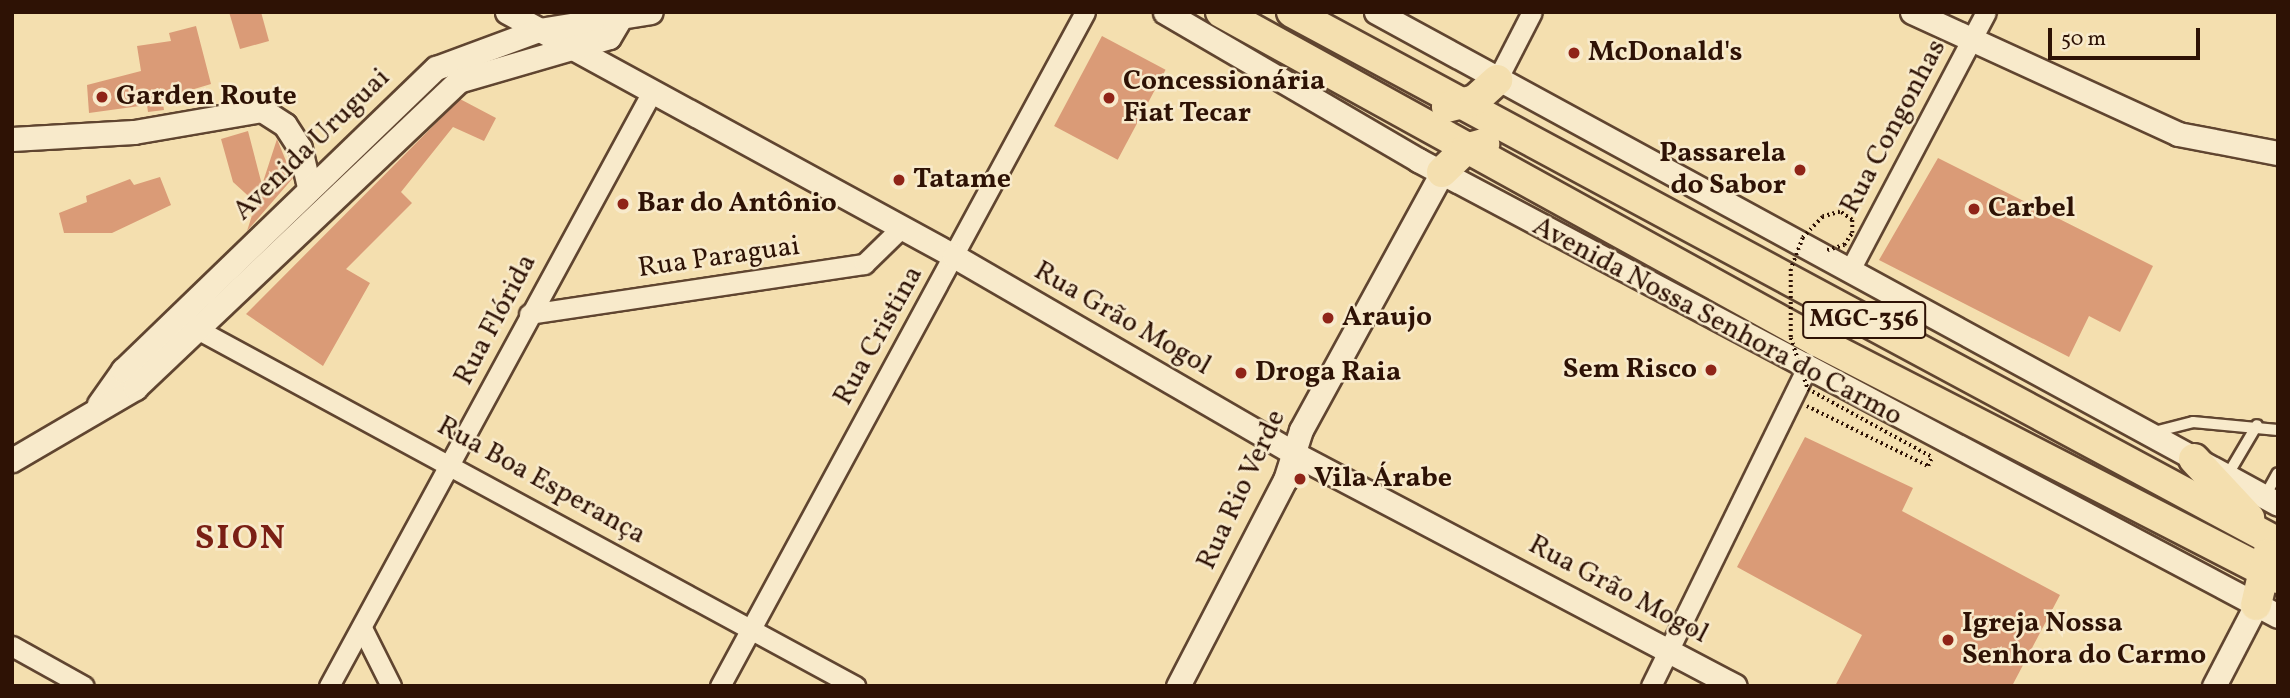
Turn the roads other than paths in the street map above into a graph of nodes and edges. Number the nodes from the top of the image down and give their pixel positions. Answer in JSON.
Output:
{"nodes":[{"id":1,"x":507,"y":12,"type":"edge"},
{"id":2,"x":651,"y":12,"type":"edge"},
{"id":3,"x":1086,"y":12,"type":"edge"},
{"id":4,"x":1165,"y":12,"type":"edge"},
{"id":5,"x":1221,"y":12,"type":"edge"},
{"id":6,"x":1292,"y":12,"type":"edge"},
{"id":7,"x":1376,"y":12,"type":"edge"},
{"id":8,"x":1532,"y":12,"type":"edge"},
{"id":9,"x":1912,"y":12,"type":"edge"},
{"id":10,"x":1986,"y":12,"type":"edge"},
{"id":11,"x":613,"y":29,"type":"junction"},
{"id":12,"x":539,"y":30,"type":"junction"},
{"id":13,"x":1969,"y":43,"type":"junction"},
{"id":14,"x":571,"y":49,"type":"junction"},
{"id":15,"x":1324,"y":70,"type":"junction"},
{"id":16,"x":629,"y":77,"type":"junction"},
{"id":17,"x":1497,"y":80,"type":"junction"},
{"id":18,"x":653,"y":90,"type":"junction"},
{"id":19,"x":1462,"y":105,"type":"junction"},
{"id":20,"x":12,"y":139,"type":"edge"},
{"id":21,"x":300,"y":148,"type":"junction"},
{"id":22,"x":1466,"y":149,"type":"junction"},
{"id":23,"x":2278,"y":153,"type":"edge"},
{"id":24,"x":338,"y":157,"type":"junction"},
{"id":25,"x":372,"y":157,"type":"junction"},
{"id":26,"x":1442,"y":173,"type":"junction"},
{"id":27,"x":1600,"y":179,"type":"junction"},
{"id":28,"x":309,"y":186,"type":"junction"},
{"id":29,"x":902,"y":227,"type":"junction"},
{"id":30,"x":954,"y":256,"type":"junction"},
{"id":31,"x":1851,"y":268,"type":"junction"},
{"id":32,"x":529,"y":314,"type":"junction"},
{"id":33,"x":197,"y":329,"type":"junction"},
{"id":34,"x":1810,"y":376,"type":"junction"},
{"id":35,"x":99,"y":404,"type":"junction"},
{"id":36,"x":2257,"y":425,"type":"junction"},
{"id":37,"x":2278,"y":430,"type":"edge"},
{"id":38,"x":2149,"y":434,"type":"junction"},
{"id":39,"x":1295,"y":454,"type":"junction"},
{"id":40,"x":2194,"y":459,"type":"junction"},
{"id":41,"x":12,"y":460,"type":"edge"},
{"id":42,"x":453,"y":464,"type":"junction"},
{"id":43,"x":2278,"y":473,"type":"edge"},
{"id":44,"x":2227,"y":476,"type":"junction"},
{"id":45,"x":2271,"y":500,"type":"edge"},
{"id":46,"x":2272,"y":539,"type":"edge"},
{"id":47,"x":2271,"y":592,"type":"edge"},
{"id":48,"x":362,"y":628,"type":"junction"},
{"id":49,"x":751,"y":629,"type":"junction"},
{"id":50,"x":12,"y":646,"type":"edge"},
{"id":51,"x":1670,"y":650,"type":"junction"},
{"id":52,"x":84,"y":686,"type":"edge"},
{"id":53,"x":329,"y":686,"type":"edge"},
{"id":54,"x":391,"y":686,"type":"edge"},
{"id":55,"x":720,"y":686,"type":"edge"},
{"id":56,"x":855,"y":686,"type":"edge"},
{"id":57,"x":1178,"y":686,"type":"edge"},
{"id":58,"x":1651,"y":686,"type":"edge"},
{"id":59,"x":1735,"y":686,"type":"edge"},
{"id":60,"x":2214,"y":686,"type":"edge"}],
"edges":[{"from":1,"to":12,"type":"street","name":"Rua Grão Mogol"},
{"from":2,"to":11,"type":"street","name":"Avenida Uruguai"},
{"from":3,"to":30,"type":"street","name":"Rua Cristina"},
{"from":4,"to":26,"type":"street","name":"Avenida Nossa Senhora do Carmo","number":"MGC-356"},
{"from":5,"to":15,"type":"main road","name":"Avenida Nossa Senhora do Carmo","number":"MGC-356"},
{"from":6,"to":19,"type":"main road","number":"MGC-356"},
{"from":7,"to":17,"type":"street","number":"MGC-356"},
{"from":8,"to":17,"type":"street"},
{"from":9,"to":13,"type":"street"},
{"from":10,"to":13,"type":"street","name":"Rua Congonhas"},
{"from":11,"to":12,"type":"street","name":"Avenida Uruguai"},
{"from":11,"to":14,"type":"street","name":"Avenida Uruguai"},
{"from":11,"to":16,"type":"street","name":"Rua Grão Mogol"},
{"from":12,"to":14,"type":"street","name":"Rua Grão Mogol"},
{"from":12,"to":24,"type":"street","name":"Avenida Uruguai"},
{"from":13,"to":23,"type":"street"},
{"from":13,"to":31,"type":"street","name":"Rua Congonhas"},
{"from":14,"to":16,"type":"street","name":"Rua Grão Mogol"},
{"from":14,"to":25,"type":"street","name":"Avenida Uruguai"},
{"from":15,"to":19,"type":"main road"},
{"from":15,"to":22,"type":"main road","name":"Avenida Nossa Senhora do Carmo","number":"MGC-356"},
{"from":16,"to":18,"type":"street","name":"Rua Grão Mogol"},
{"from":17,"to":19,"type":"main road"},
{"from":17,"to":31,"type":"street","number":"MGC-356"},
{"from":18,"to":29,"type":"street","name":"Rua Grão Mogol"},
{"from":18,"to":32,"type":"street","name":"Rua Flórida"},
{"from":19,"to":27,"type":"main road","number":"MGC-356"},
{"from":20,"to":21,"type":"street"},
{"from":21,"to":24,"type":"street"},
{"from":21,"to":28,"type":"street"},
{"from":22,"to":26,"type":"main road"},
{"from":22,"to":27,"type":"main road"},
{"from":22,"to":47,"type":"main road","name":"Avenida Nossa Senhora do Carmo","number":"MGC-356"},
{"from":24,"to":25,"type":"street"},
{"from":24,"to":28,"type":"street","name":"Avenida Uruguai"},
{"from":25,"to":33,"type":"street","name":"Avenida Uruguai"},
{"from":26,"to":34,"type":"street","name":"Avenida Nossa Senhora do Carmo","number":"MGC-356"},
{"from":26,"to":39,"type":"street","name":"Rua Rio Verde"},
{"from":27,"to":46,"type":"main road","number":"MGC-356"},
{"from":28,"to":35,"type":"street","name":"Avenida Uruguai"},
{"from":29,"to":30,"type":"street","name":"Rua Grão Mogol"},
{"from":29,"to":32,"type":"street","name":"Rua Paraguai"},
{"from":30,"to":39,"type":"street","name":"Rua Grão Mogol"},
{"from":30,"to":49,"type":"street","name":"Rua Cristina"},
{"from":31,"to":38,"type":"street","number":"MGC-356"},
{"from":32,"to":42,"type":"street","name":"Rua Flórida"},
{"from":33,"to":35,"type":"street","name":"Avenida Uruguai"},
{"from":33,"to":42,"type":"street","name":"Rua Boa Esperança"},
{"from":34,"to":47,"type":"street","name":"Avenida Nossa Senhora do Carmo","number":"MGC-356"},
{"from":34,"to":51,"type":"street"},
{"from":35,"to":41,"type":"street","name":"Avenida Uruguai"},
{"from":36,"to":37,"type":"lane"},
{"from":36,"to":38,"type":"lane"},
{"from":36,"to":44,"type":"lane"},
{"from":38,"to":40,"type":"street","number":"MGC-356"},
{"from":39,"to":51,"type":"street","name":"Rua Grão Mogol"},
{"from":39,"to":57,"type":"street","name":"Rua Rio Verde"},
{"from":40,"to":44,"type":"street","number":"MGC-356"},
{"from":40,"to":46,"type":"main road"},
{"from":42,"to":48,"type":"street","name":"Rua Flórida"},
{"from":42,"to":49,"type":"street","name":"Rua Boa Esperança"},
{"from":43,"to":45,"type":"lane"},
{"from":44,"to":45,"type":"street","number":"MGC-356"},
{"from":46,"to":47,"type":"main road"},
{"from":47,"to":60,"type":"street"},
{"from":48,"to":53,"type":"street","name":"Rua Flórida"},
{"from":48,"to":54,"type":"street"},
{"from":49,"to":55,"type":"street","name":"Rua Cristina"},
{"from":49,"to":56,"type":"street","name":"Rua Boa Esperança"},
{"from":50,"to":52,"type":"street"},
{"from":51,"to":58,"type":"street"},
{"from":51,"to":59,"type":"street","name":"Rua Grão Mogol"}]}
